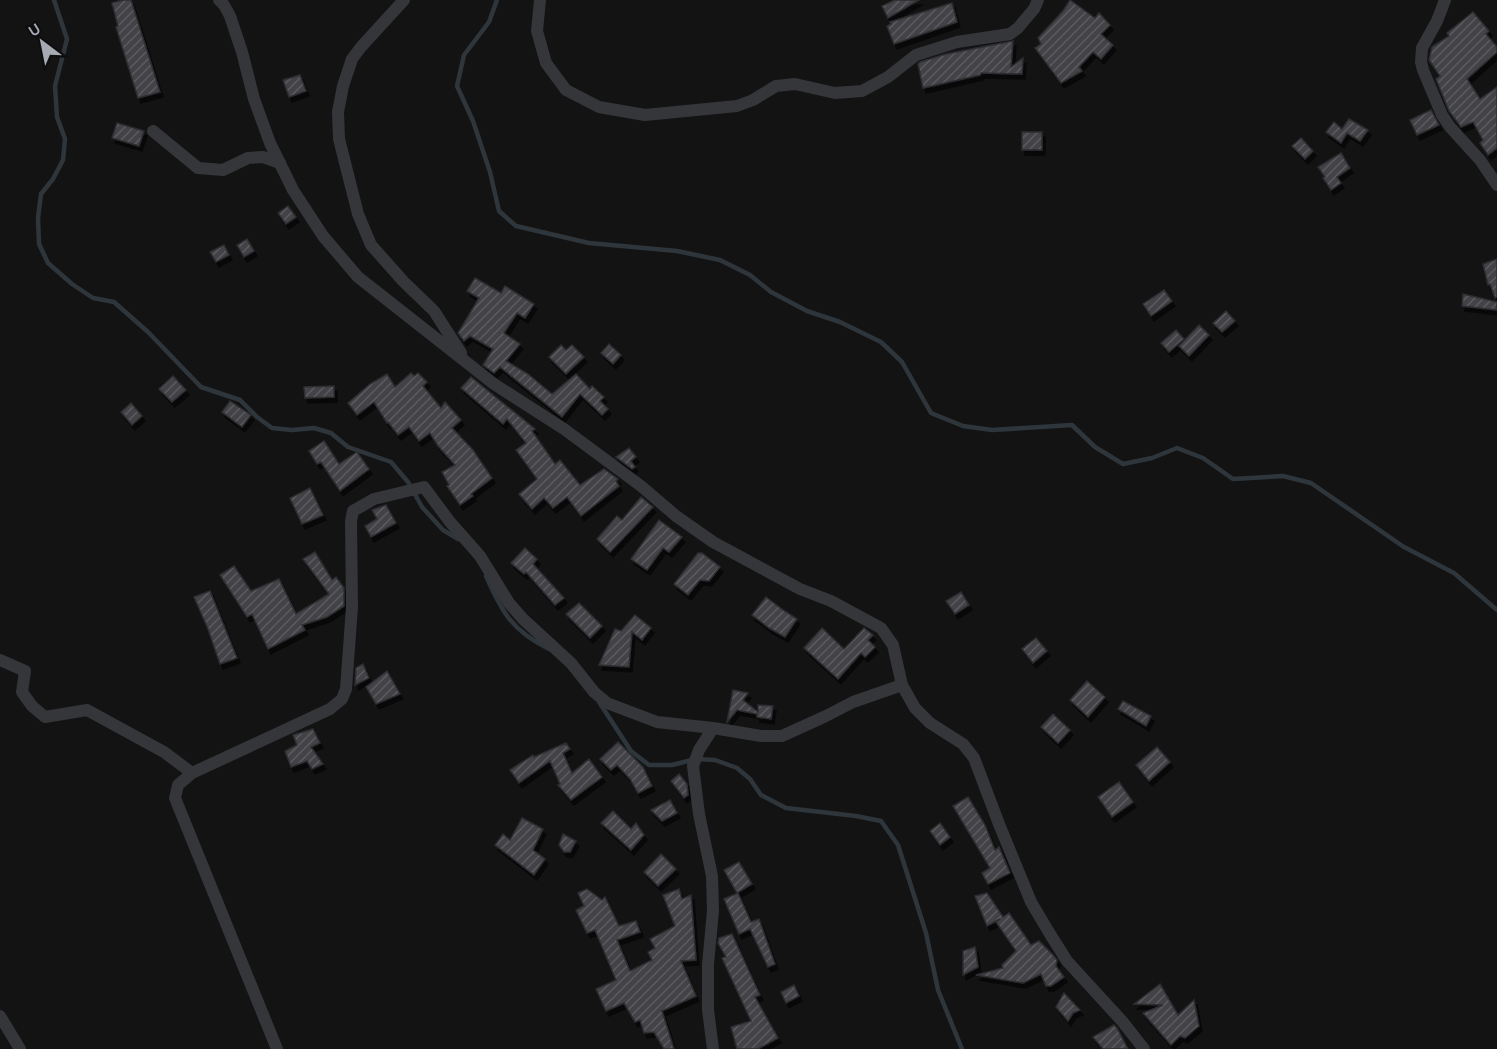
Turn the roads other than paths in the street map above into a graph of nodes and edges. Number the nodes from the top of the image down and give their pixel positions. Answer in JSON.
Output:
{"nodes":[{"id":1,"x":219,"y":0,"type":"edge"},
{"id":2,"x":404,"y":0,"type":"edge"},
{"id":3,"x":540,"y":0,"type":"edge"},
{"id":4,"x":1038,"y":0,"type":"edge"},
{"id":5,"x":1445,"y":0,"type":"edge"},
{"id":6,"x":153,"y":131,"type":"dead end"},
{"id":7,"x":280,"y":164,"type":"junction"},
{"id":8,"x":1497,"y":185,"type":"edge"},
{"id":9,"x":466,"y":361,"type":"junction"},
{"id":10,"x":0,"y":660,"type":"edge"},
{"id":11,"x":902,"y":685,"type":"junction"},
{"id":12,"x":713,"y":728,"type":"junction"},
{"id":13,"x":192,"y":773,"type":"junction"},
{"id":14,"x":0,"y":1016,"type":"edge"},
{"id":15,"x":20,"y":1049,"type":"edge"},
{"id":16,"x":277,"y":1049,"type":"edge"},
{"id":17,"x":713,"y":1049,"type":"edge"},
{"id":18,"x":1144,"y":1049,"type":"edge"}],
"edges":[{"from":1,"to":7,"type":"street"},
{"from":2,"to":9,"type":"street"},
{"from":3,"to":4,"type":"street"},
{"from":5,"to":8,"type":"street"},
{"from":6,"to":7,"type":"street"},
{"from":7,"to":9,"type":"street"},
{"from":9,"to":11,"type":"street"},
{"from":10,"to":13,"type":"street"},
{"from":11,"to":12,"type":"street"},
{"from":11,"to":18,"type":"street"},
{"from":12,"to":13,"type":"street"},
{"from":12,"to":17,"type":"street"},
{"from":13,"to":16,"type":"street"},
{"from":14,"to":15,"type":"street"}]}
